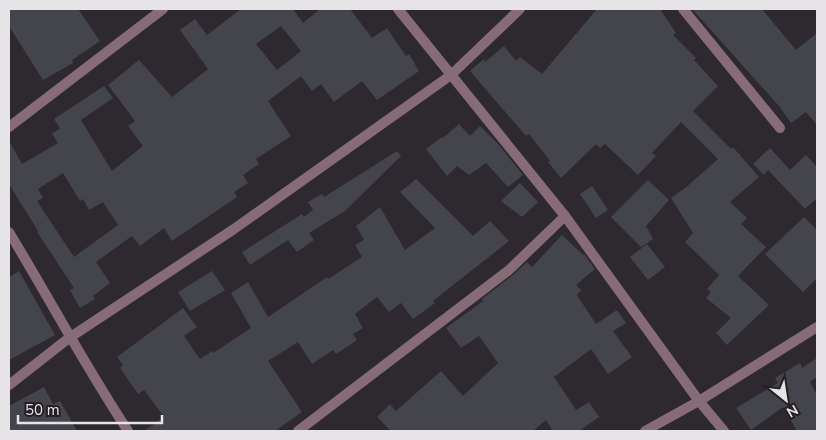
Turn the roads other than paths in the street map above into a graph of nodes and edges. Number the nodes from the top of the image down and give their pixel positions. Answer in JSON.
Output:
{"nodes":[{"id":1,"x":163,"y":9,"type":"edge"},
{"id":2,"x":398,"y":9,"type":"edge"},
{"id":3,"x":520,"y":9,"type":"edge"},
{"id":4,"x":683,"y":9,"type":"edge"},
{"id":5,"x":451,"y":74,"type":"junction"},
{"id":6,"x":9,"y":126,"type":"edge"},
{"id":7,"x":780,"y":128,"type":"dead end"},
{"id":8,"x":565,"y":216,"type":"junction"},
{"id":9,"x":9,"y":232,"type":"edge"},
{"id":10,"x":817,"y":327,"type":"edge"},
{"id":11,"x":70,"y":338,"type":"junction"},
{"id":12,"x":9,"y":386,"type":"edge"},
{"id":13,"x":699,"y":401,"type":"junction"},
{"id":14,"x":128,"y":431,"type":"edge"},
{"id":15,"x":298,"y":431,"type":"edge"},
{"id":16,"x":646,"y":431,"type":"edge"},
{"id":17,"x":724,"y":431,"type":"edge"}],
"edges":[{"from":1,"to":6,"type":"street"},
{"from":2,"to":5,"type":"street"},
{"from":3,"to":5,"type":"street"},
{"from":4,"to":7,"type":"street"},
{"from":5,"to":8,"type":"street"},
{"from":5,"to":11,"type":"street"},
{"from":8,"to":13,"type":"street"},
{"from":8,"to":15,"type":"street"},
{"from":9,"to":11,"type":"street"},
{"from":10,"to":13,"type":"street"},
{"from":11,"to":12,"type":"street"},
{"from":11,"to":14,"type":"street"},
{"from":13,"to":16,"type":"street"},
{"from":13,"to":17,"type":"street"}]}
